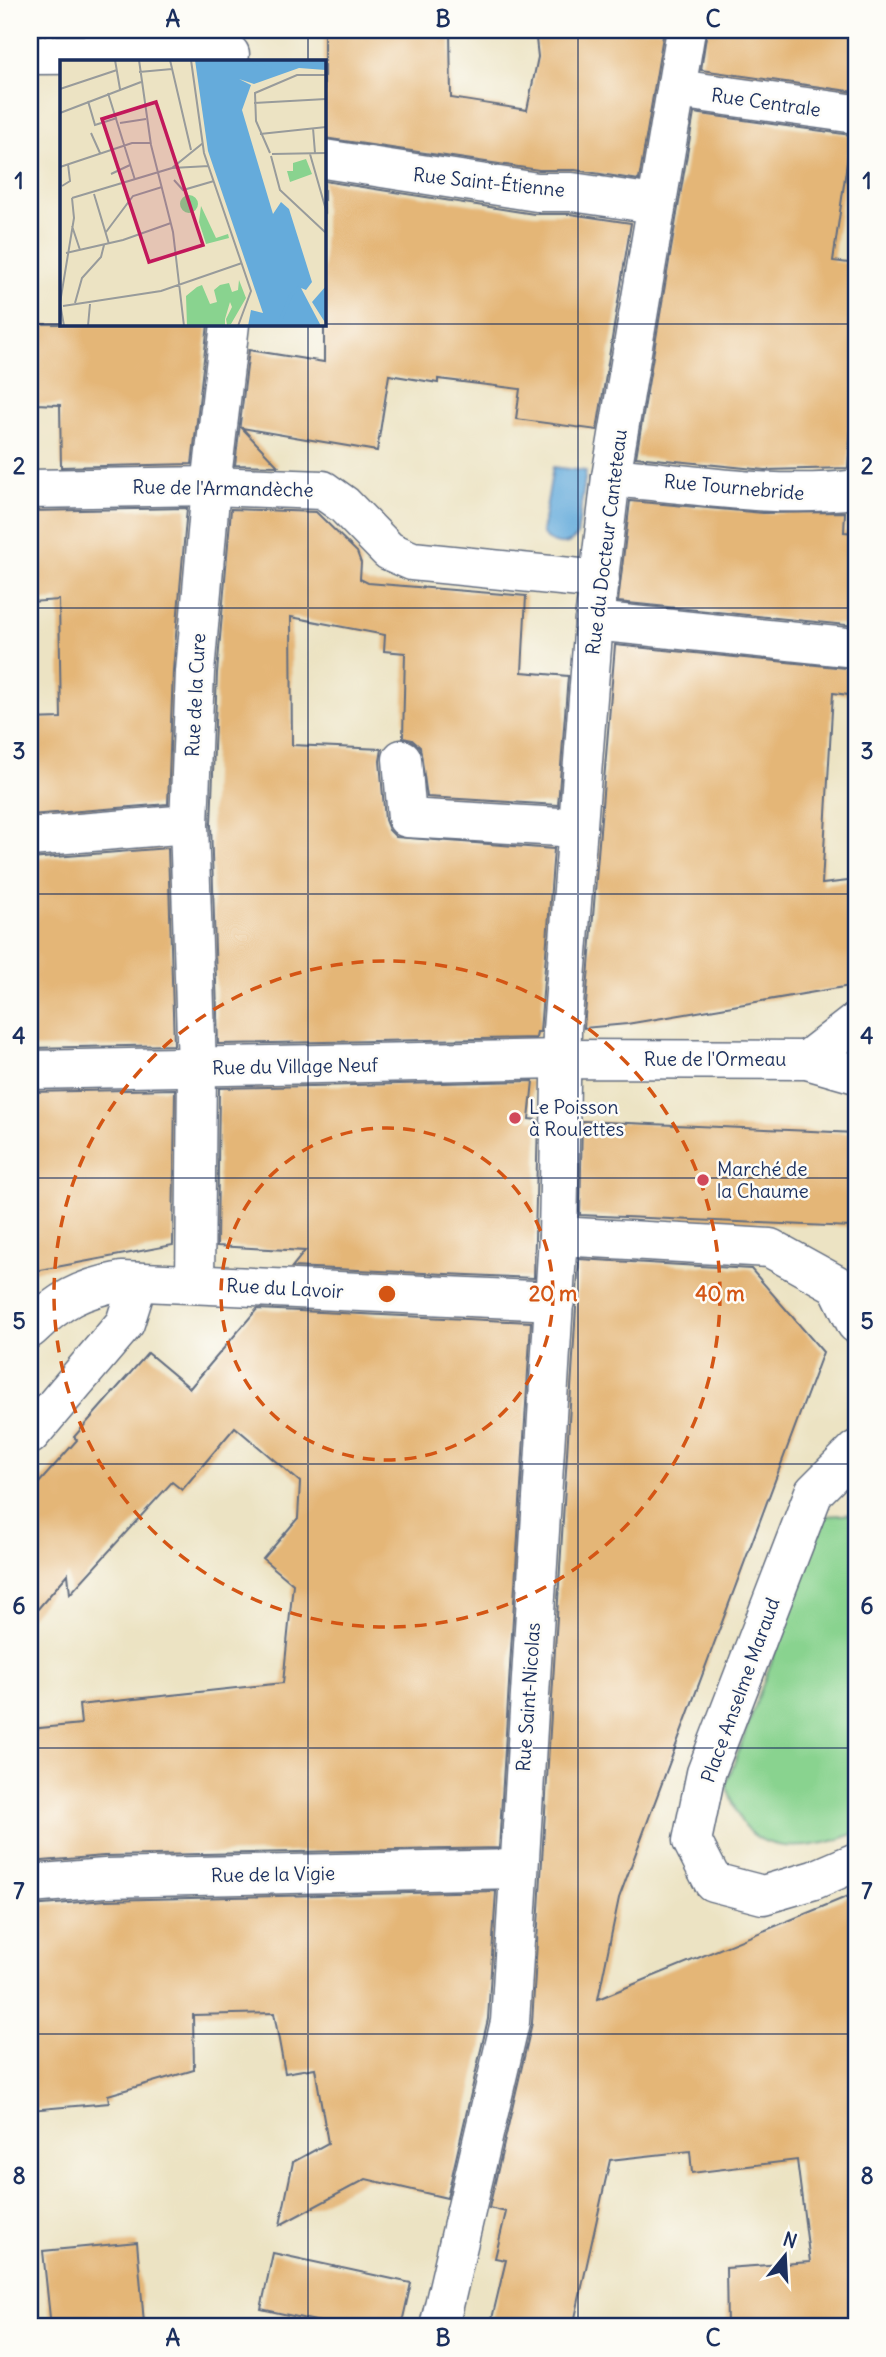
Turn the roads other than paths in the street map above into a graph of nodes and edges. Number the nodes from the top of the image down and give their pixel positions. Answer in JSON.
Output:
{"nodes":[{"id":1,"x":687,"y":30,"type":"edge"},
{"id":2,"x":229,"y":48,"type":"edge"},
{"id":3,"x":30,"y":55,"type":"edge"},
{"id":4,"x":677,"y":89,"type":"junction"},
{"id":5,"x":856,"y":114,"type":"edge"},
{"id":6,"x":326,"y":159,"type":"edge"},
{"id":7,"x":655,"y":204,"type":"junction"},
{"id":8,"x":230,"y":326,"type":"edge"},
{"id":9,"x":611,"y":477,"type":"junction"},
{"id":10,"x":211,"y":485,"type":"junction"},
{"id":11,"x":30,"y":489,"type":"edge"},
{"id":12,"x":856,"y":489,"type":"edge"},
{"id":13,"x":600,"y":580,"type":"junction"},
{"id":14,"x":594,"y":621,"type":"junction"},
{"id":15,"x":856,"y":648,"type":"edge"},
{"id":16,"x":402,"y":759,"type":"dead end"},
{"id":17,"x":189,"y":824,"type":"junction"},
{"id":18,"x":578,"y":828,"type":"junction"},
{"id":19,"x":30,"y":837,"type":"edge"},
{"id":20,"x":856,"y":1022,"type":"edge"},
{"id":21,"x":561,"y":1059,"type":"junction"},
{"id":22,"x":807,"y":1060,"type":"junction"},
{"id":23,"x":197,"y":1069,"type":"junction"},
{"id":24,"x":30,"y":1070,"type":"edge"},
{"id":25,"x":856,"y":1074,"type":"edge"},
{"id":26,"x":558,"y":1236,"type":"junction"},
{"id":27,"x":138,"y":1282,"type":"junction"},
{"id":28,"x":195,"y":1284,"type":"junction"},
{"id":29,"x":555,"y":1301,"type":"junction"},
{"id":30,"x":856,"y":1324,"type":"edge"},
{"id":31,"x":30,"y":1329,"type":"edge"},
{"id":32,"x":30,"y":1435,"type":"edge"},
{"id":33,"x":856,"y":1450,"type":"edge"},
{"id":34,"x":856,"y":1863,"type":"edge"},
{"id":35,"x":517,"y":1869,"type":"junction"},
{"id":36,"x":30,"y":1884,"type":"edge"},
{"id":37,"x":439,"y":2327,"type":"edge"}],
"edges":[{"from":1,"to":4,"type":"street","name":"Rue du Docteur Canteteau"},
{"from":2,"to":3,"type":"street"},
{"from":4,"to":5,"type":"street","name":"Rue Centrale"},
{"from":4,"to":7,"type":"street","name":"Rue du Docteur Canteteau"},
{"from":6,"to":7,"type":"street","name":"Rue Saint-Étienne"},
{"from":7,"to":9,"type":"street","name":"Rue du Docteur Canteteau"},
{"from":8,"to":10,"type":"street","name":"Rue de la Cure"},
{"from":9,"to":12,"type":"street","name":"Rue Tournebride"},
{"from":9,"to":13,"type":"street","name":"Rue du Docteur Canteteau"},
{"from":10,"to":11,"type":"street","name":"Rue de l'Armandèche"},
{"from":10,"to":13,"type":"street","name":"Rue de l'Armandèche"},
{"from":10,"to":17,"type":"street","name":"Rue de la Cure"},
{"from":13,"to":14,"type":"street","name":"Rue du Docteur Canteteau"},
{"from":14,"to":15,"type":"street"},
{"from":14,"to":18,"type":"street","name":"Rue du Docteur Canteteau"},
{"from":16,"to":18,"type":"street"},
{"from":17,"to":19,"type":"street"},
{"from":17,"to":23,"type":"street","name":"Rue de la Cure"},
{"from":18,"to":21,"type":"street","name":"Rue du Docteur Canteteau"},
{"from":20,"to":22,"type":"street","name":"Rue de l'Ormeau"},
{"from":21,"to":22,"type":"street","name":"Rue de l'Ormeau"},
{"from":21,"to":23,"type":"street","name":"Rue du Village Neuf"},
{"from":21,"to":26,"type":"street","name":"Rue Saint-Nicolas"},
{"from":22,"to":25,"type":"street"},
{"from":23,"to":24,"type":"street","name":"Rue du Village Neuf"},
{"from":23,"to":28,"type":"street","name":"Rue de la Cure"},
{"from":26,"to":29,"type":"street","name":"Rue Saint-Nicolas"},
{"from":26,"to":30,"type":"street"},
{"from":27,"to":28,"type":"street","name":"Rue du Lavoir"},
{"from":27,"to":31,"type":"street","name":"Rue du Lavoir"},
{"from":27,"to":32,"type":"street"},
{"from":28,"to":29,"type":"street","name":"Rue du Lavoir"},
{"from":29,"to":35,"type":"street","name":"Rue Saint-Nicolas"},
{"from":33,"to":34,"type":"street","name":"Place Anselme Maraud"},
{"from":35,"to":36,"type":"street","name":"Rue de la Vigie"},
{"from":35,"to":37,"type":"street","name":"Rue Saint-Nicolas"}]}
